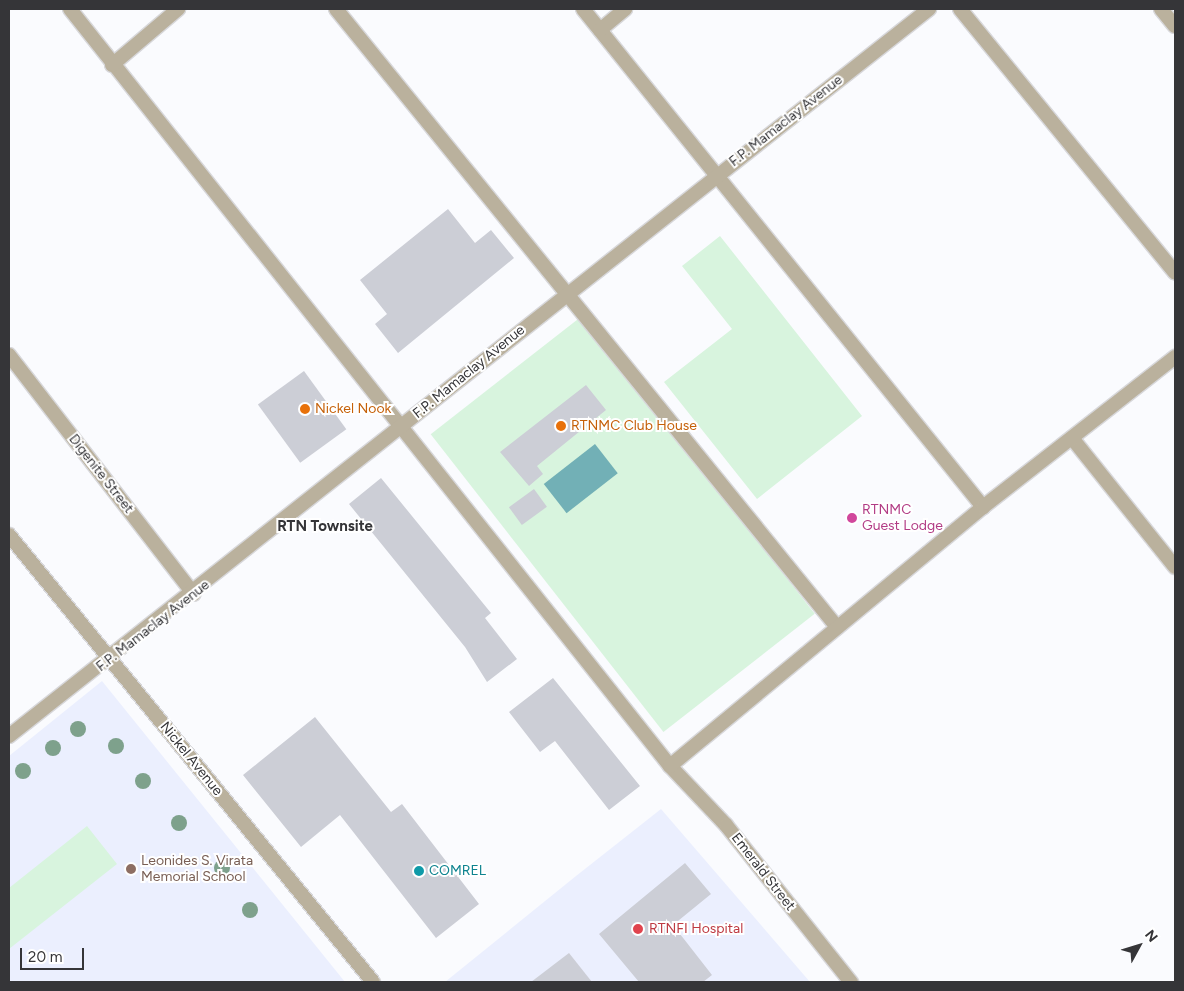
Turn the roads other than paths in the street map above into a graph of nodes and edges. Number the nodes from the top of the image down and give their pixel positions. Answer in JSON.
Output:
{"nodes":[{"id":1,"x":70,"y":9,"type":"edge"},
{"id":2,"x":178,"y":9,"type":"edge"},
{"id":3,"x":336,"y":9,"type":"edge"},
{"id":4,"x":584,"y":9,"type":"edge"},
{"id":5,"x":625,"y":9,"type":"edge"},
{"id":6,"x":929,"y":9,"type":"edge"},
{"id":7,"x":960,"y":9,"type":"edge"},
{"id":8,"x":1161,"y":9,"type":"edge"},
{"id":9,"x":1175,"y":26,"type":"edge"},
{"id":10,"x":600,"y":30,"type":"junction"},
{"id":11,"x":112,"y":65,"type":"junction"},
{"id":12,"x":715,"y":178,"type":"junction"},
{"id":13,"x":1175,"y":273,"type":"edge"},
{"id":14,"x":569,"y":292,"type":"junction"},
{"id":15,"x":9,"y":355,"type":"edge"},
{"id":16,"x":1175,"y":357,"type":"edge"},
{"id":17,"x":400,"y":428,"type":"junction"},
{"id":18,"x":1072,"y":438,"type":"junction"},
{"id":19,"x":983,"y":506,"type":"junction"},
{"id":20,"x":9,"y":535,"type":"edge"},
{"id":21,"x":1175,"y":567,"type":"edge"},
{"id":22,"x":194,"y":594,"type":"junction"},
{"id":23,"x":837,"y":627,"type":"junction"},
{"id":24,"x":110,"y":659,"type":"junction"},
{"id":25,"x":9,"y":736,"type":"edge"},
{"id":26,"x":670,"y":766,"type":"junction"},
{"id":27,"x":373,"y":982,"type":"edge"},
{"id":28,"x":851,"y":982,"type":"edge"}],
"edges":[{"from":1,"to":11,"type":"street","name":"Emerald Street"},
{"from":2,"to":11,"type":"street"},
{"from":3,"to":14,"type":"street"},
{"from":4,"to":10,"type":"street"},
{"from":5,"to":10,"type":"street"},
{"from":6,"to":12,"type":"street","name":"F.P. Mamaclay Avenue"},
{"from":7,"to":13,"type":"street"},
{"from":8,"to":9,"type":"street"},
{"from":10,"to":12,"type":"street"},
{"from":11,"to":17,"type":"street","name":"Emerald Street"},
{"from":12,"to":14,"type":"street","name":"F.P. Mamaclay Avenue"},
{"from":12,"to":19,"type":"street"},
{"from":14,"to":17,"type":"street","name":"F.P. Mamaclay Avenue"},
{"from":14,"to":23,"type":"street"},
{"from":15,"to":22,"type":"street","name":"Digenite Street"},
{"from":16,"to":18,"type":"street"},
{"from":17,"to":22,"type":"street","name":"F.P. Mamaclay Avenue"},
{"from":17,"to":26,"type":"street","name":"Emerald Street"},
{"from":18,"to":19,"type":"street"},
{"from":18,"to":21,"type":"street"},
{"from":19,"to":23,"type":"street"},
{"from":20,"to":24,"type":"street","name":"Nickel Avenue"},
{"from":22,"to":24,"type":"street","name":"F.P. Mamaclay Avenue"},
{"from":23,"to":26,"type":"street"},
{"from":24,"to":25,"type":"street","name":"F.P. Mamaclay Avenue"},
{"from":24,"to":27,"type":"street","name":"Nickel Avenue"},
{"from":26,"to":28,"type":"street","name":"Emerald Street"}]}
